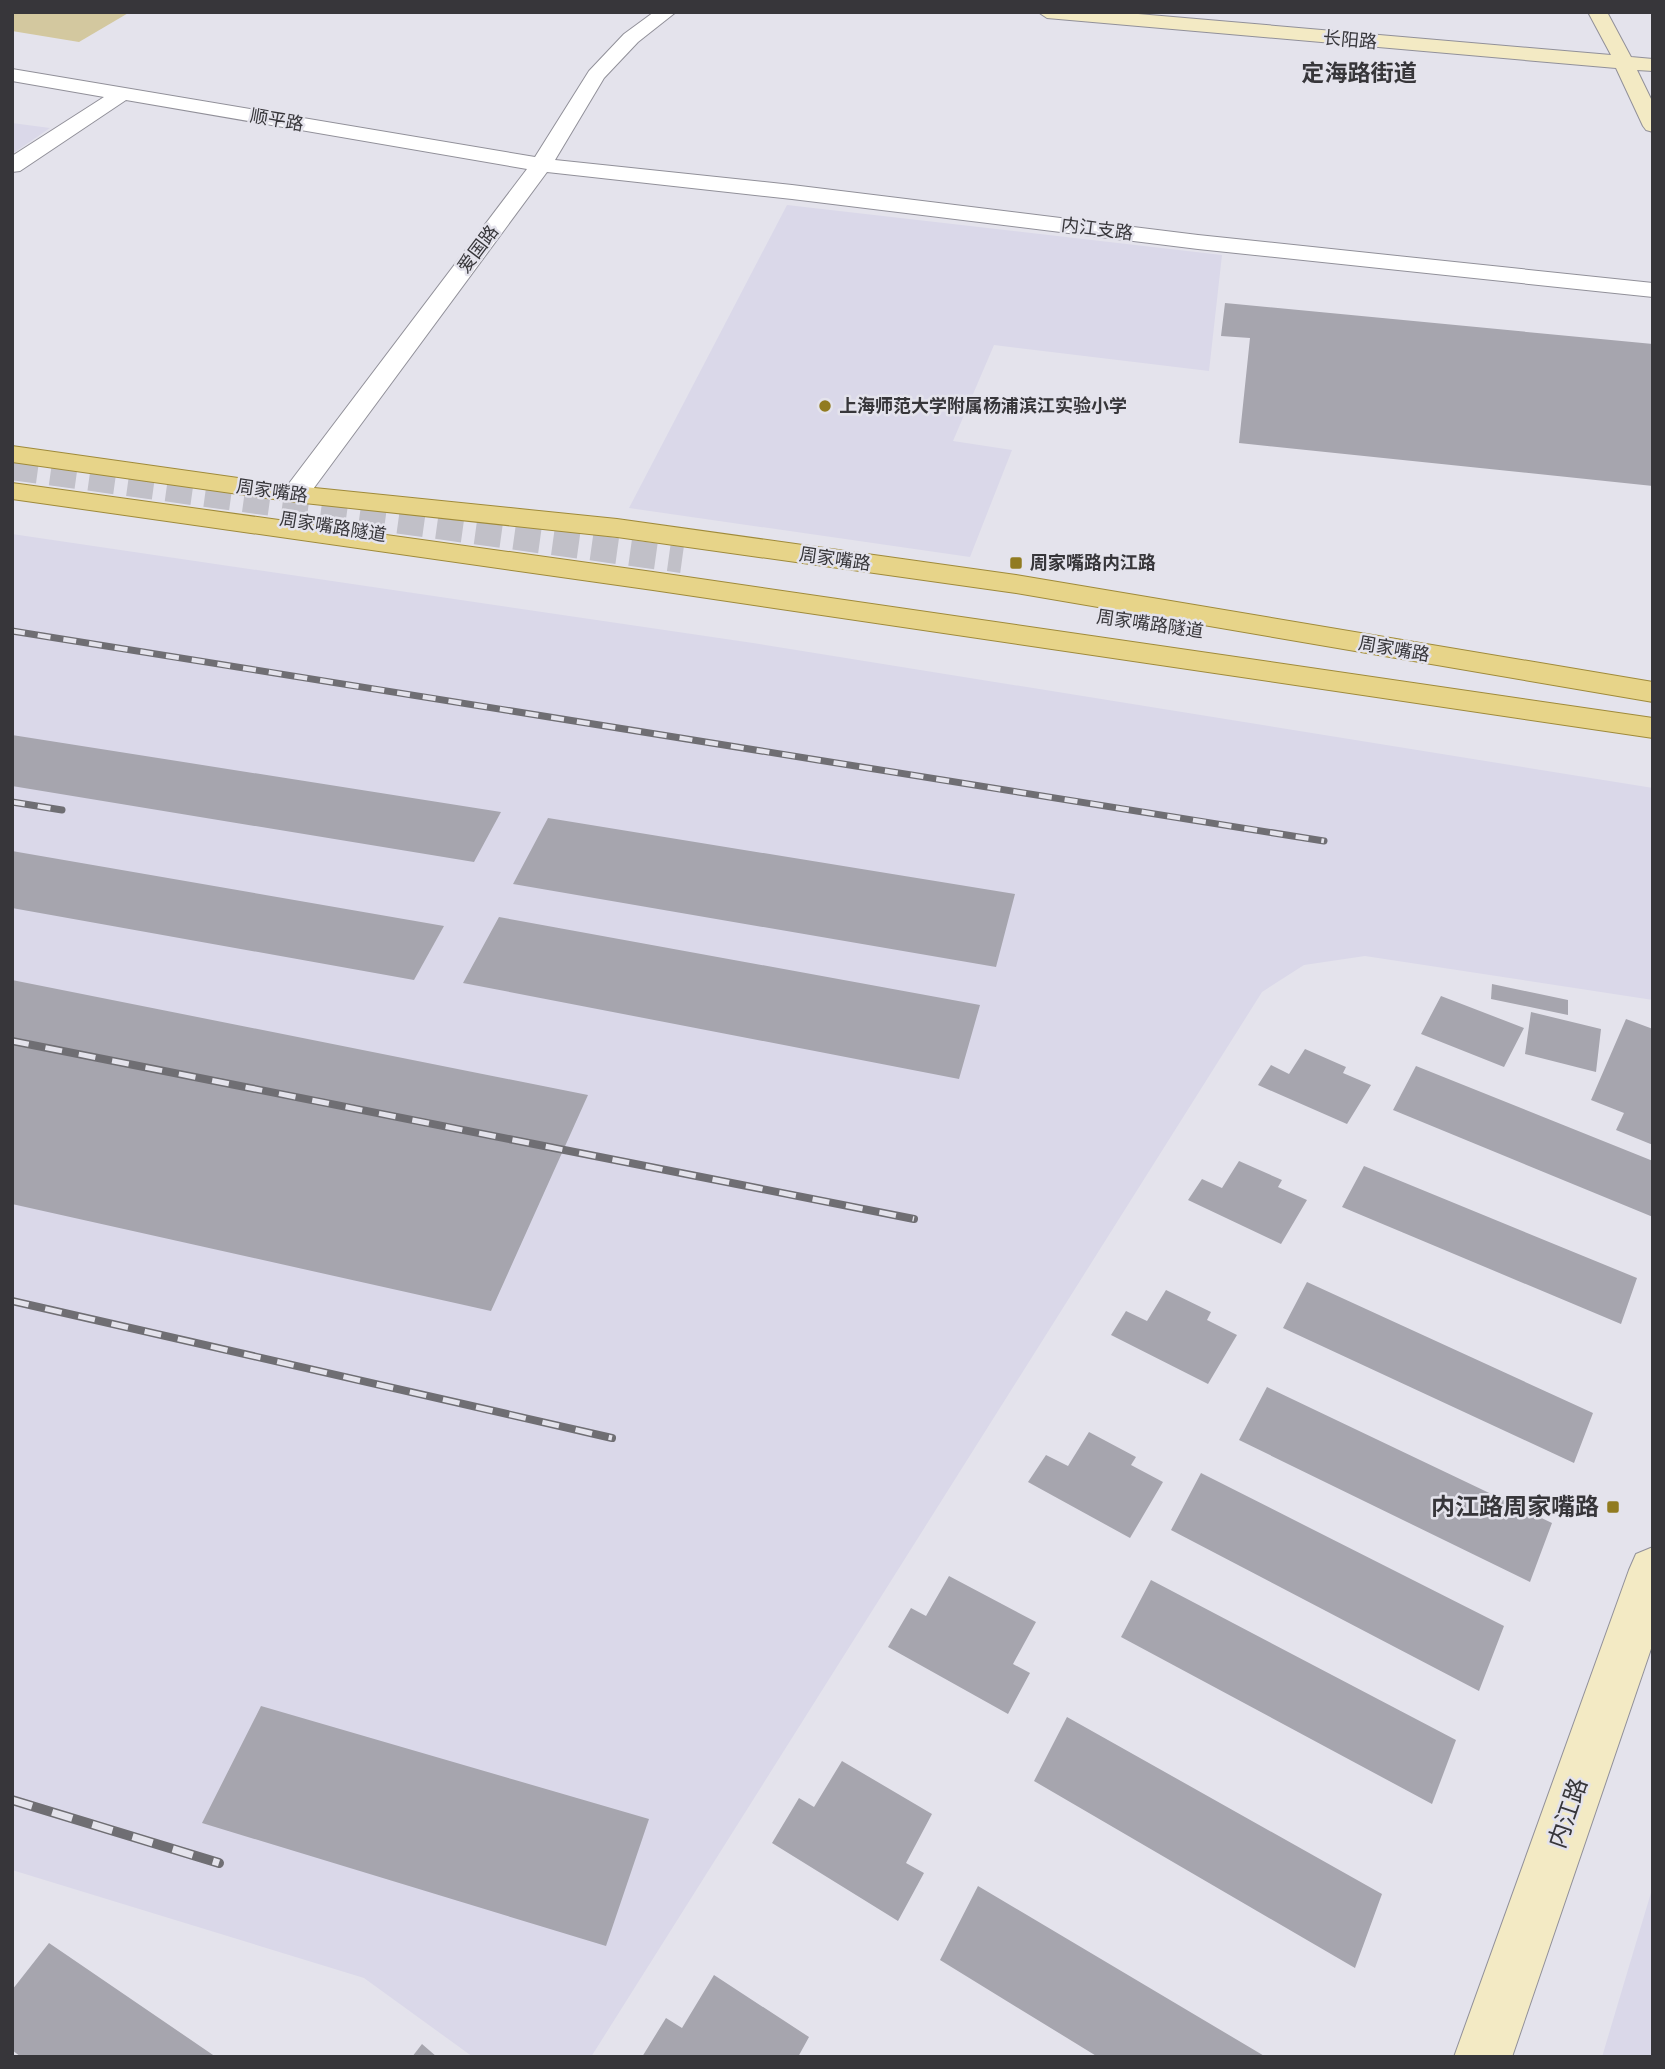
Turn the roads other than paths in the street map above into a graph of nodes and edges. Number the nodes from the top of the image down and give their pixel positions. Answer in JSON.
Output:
{"nodes":[{"id":1,"x":667,"y":12,"type":"edge"},
{"id":2,"x":1046,"y":12,"type":"edge"},
{"id":3,"x":1146,"y":12,"type":"edge"},
{"id":4,"x":1597,"y":12,"type":"edge"},
{"id":5,"x":1653,"y":54,"type":"edge"},
{"id":6,"x":1622,"y":58,"type":"junction"},
{"id":7,"x":1653,"y":65,"type":"edge"},
{"id":8,"x":12,"y":75,"type":"edge"},
{"id":9,"x":122,"y":93,"type":"junction"},
{"id":10,"x":1653,"y":126,"type":"edge"},
{"id":11,"x":541,"y":165,"type":"junction"},
{"id":12,"x":12,"y":166,"type":"edge"},
{"id":13,"x":1653,"y":290,"type":"edge"},
{"id":14,"x":12,"y":454,"type":"edge"},
{"id":15,"x":12,"y":479,"type":"edge"},
{"id":16,"x":12,"y":491,"type":"edge"},
{"id":17,"x":295,"y":494,"type":"junction"},
{"id":18,"x":682,"y":560,"type":"tunnel mouth"},
{"id":19,"x":653,"y":580,"type":"junction"},
{"id":20,"x":1618,"y":688,"type":"junction"},
{"id":21,"x":1653,"y":692,"type":"edge"},
{"id":22,"x":1653,"y":728,"type":"edge"},
{"id":23,"x":1653,"y":1570,"type":"edge"},
{"id":24,"x":1483,"y":2057,"type":"edge"}],
"edges":[{"from":1,"to":11,"type":"street","name":"爱国路"},
{"from":2,"to":6,"type":"main road","name":"长阳路"},
{"from":3,"to":6,"type":"main road","name":"长阳路"},
{"from":4,"to":6,"type":"main road"},
{"from":5,"to":6,"type":"main road","name":"长阳路"},
{"from":6,"to":7,"type":"main road","name":"长阳路"},
{"from":6,"to":10,"type":"main road"},
{"from":8,"to":9,"type":"street","name":"顺平路"},
{"from":9,"to":11,"type":"street","name":"顺平路"},
{"from":9,"to":12,"type":"street"},
{"from":11,"to":13,"type":"street","name":"内江支路"},
{"from":11,"to":17,"type":"street","name":"爱国路"},
{"from":14,"to":17,"type":"main road","name":"周家嘴路"},
{"from":15,"to":19,"type":"main road","name":"周家嘴路隧道"},
{"from":16,"to":19,"type":"main road","name":"周家嘴路"},
{"from":17,"to":20,"type":"main road","name":"周家嘴路"},
{"from":18,"to":20,"type":"main road","name":"周家嘴路隧道"},
{"from":19,"to":22,"type":"main road","name":"周家嘴路"},
{"from":20,"to":21,"type":"main road","name":"周家嘴路"},
{"from":23,"to":24,"type":"main road","name":"内江路"}]}
